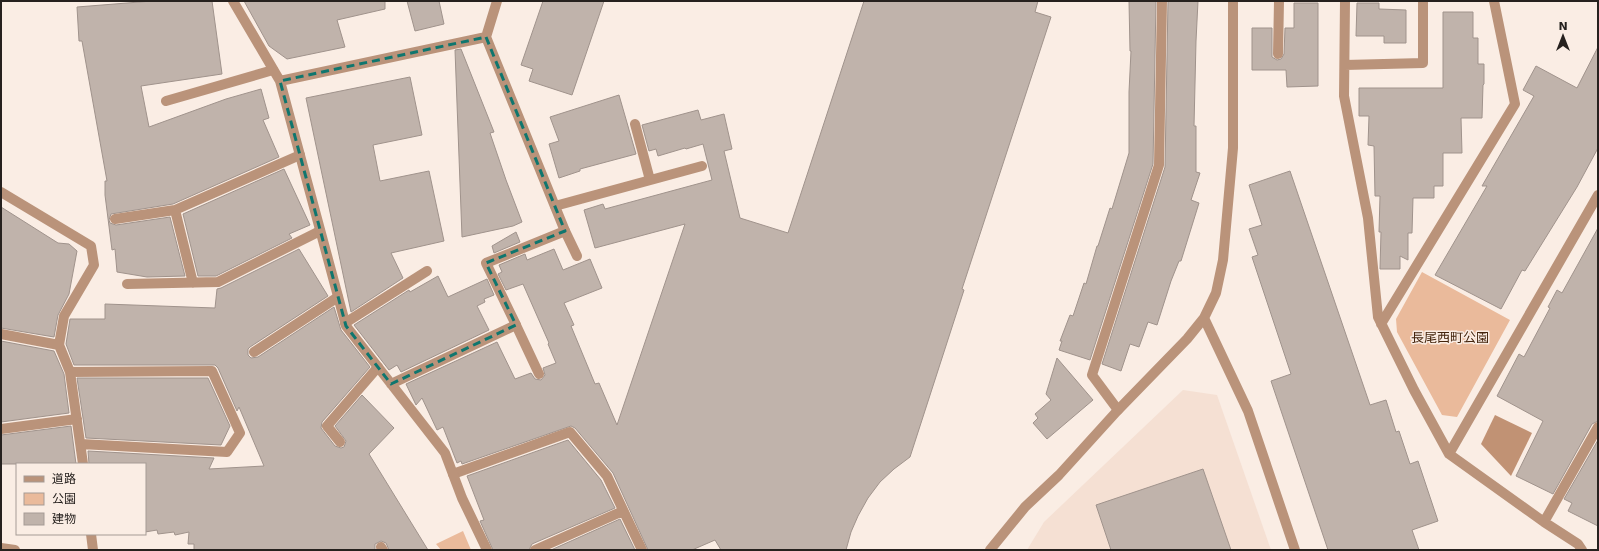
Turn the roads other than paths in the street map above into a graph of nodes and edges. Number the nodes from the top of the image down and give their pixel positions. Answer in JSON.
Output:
{"nodes":[{"id":1,"x":233,"y":1,"type":"edge"},
{"id":2,"x":496,"y":1,"type":"edge"},
{"id":3,"x":1162,"y":1,"type":"edge"},
{"id":4,"x":1233,"y":1,"type":"edge"},
{"id":5,"x":1279,"y":1,"type":"edge"},
{"id":6,"x":1345,"y":1,"type":"edge"},
{"id":7,"x":1423,"y":1,"type":"edge"},
{"id":8,"x":1494,"y":1,"type":"edge"},
{"id":9,"x":486,"y":38,"type":"junction"},
{"id":10,"x":1278,"y":54,"type":"dead end"},
{"id":11,"x":1345,"y":65,"type":"junction"},
{"id":12,"x":273,"y":70,"type":"junction"},
{"id":13,"x":280,"y":81,"type":"junction"},
{"id":14,"x":166,"y":101,"type":"dead end"},
{"id":15,"x":635,"y":124,"type":"dead end"},
{"id":16,"x":300,"y":155,"type":"junction"},
{"id":17,"x":702,"y":166,"type":"dead end"},
{"id":18,"x":650,"y":180,"type":"junction"},
{"id":19,"x":1,"y":192,"type":"edge"},
{"id":20,"x":1598,"y":195,"type":"edge"},
{"id":21,"x":555,"y":206,"type":"junction"},
{"id":22,"x":175,"y":210,"type":"junction"},
{"id":23,"x":115,"y":219,"type":"dead end"},
{"id":24,"x":565,"y":231,"type":"junction"},
{"id":25,"x":320,"y":232,"type":"junction"},
{"id":26,"x":577,"y":256,"type":"dead end"},
{"id":27,"x":427,"y":271,"type":"dead end"},
{"id":28,"x":193,"y":283,"type":"junction"},
{"id":29,"x":127,"y":284,"type":"dead end"},
{"id":30,"x":338,"y":297,"type":"junction"},
{"id":31,"x":1204,"y":318,"type":"junction"},
{"id":32,"x":345,"y":323,"type":"junction"},
{"id":33,"x":1381,"y":324,"type":"junction"},
{"id":34,"x":516,"y":325,"type":"junction"},
{"id":35,"x":1,"y":334,"type":"edge"},
{"id":36,"x":59,"y":345,"type":"junction"},
{"id":37,"x":254,"y":352,"type":"dead end"},
{"id":38,"x":378,"y":367,"type":"junction"},
{"id":39,"x":70,"y":372,"type":"junction"},
{"id":40,"x":540,"y":374,"type":"dead end"},
{"id":41,"x":391,"y":384,"type":"junction"},
{"id":42,"x":1118,"y":410,"type":"junction"},
{"id":43,"x":77,"y":419,"type":"junction"},
{"id":44,"x":1598,"y":427,"type":"edge"},
{"id":45,"x":1,"y":429,"type":"edge"},
{"id":46,"x":340,"y":442,"type":"dead end"},
{"id":47,"x":80,"y":444,"type":"junction"},
{"id":48,"x":1449,"y":454,"type":"junction"},
{"id":49,"x":83,"y":463,"type":"edge"},
{"id":50,"x":453,"y":474,"type":"junction"},
{"id":51,"x":624,"y":511,"type":"junction"},
{"id":52,"x":1544,"y":522,"type":"junction"},
{"id":53,"x":91,"y":535,"type":"edge"},
{"id":54,"x":1,"y":548,"type":"edge"},
{"id":55,"x":15,"y":550,"type":"edge"},
{"id":56,"x":93,"y":550,"type":"edge"},
{"id":57,"x":487,"y":550,"type":"edge"},
{"id":58,"x":535,"y":550,"type":"edge"},
{"id":59,"x":642,"y":550,"type":"edge"},
{"id":60,"x":990,"y":550,"type":"edge"},
{"id":61,"x":1295,"y":550,"type":"edge"},
{"id":62,"x":1582,"y":550,"type":"edge"}],
"edges":[{"from":1,"to":12,"type":"street"},
{"from":2,"to":9,"type":"street"},
{"from":3,"to":42,"type":"street"},
{"from":4,"to":31,"type":"street"},
{"from":5,"to":10,"type":"street"},
{"from":6,"to":11,"type":"street"},
{"from":7,"to":11,"type":"street"},
{"from":8,"to":33,"type":"street"},
{"from":9,"to":13,"type":"street"},
{"from":9,"to":21,"type":"street"},
{"from":11,"to":33,"type":"street"},
{"from":12,"to":13,"type":"street"},
{"from":12,"to":14,"type":"street"},
{"from":13,"to":16,"type":"street"},
{"from":15,"to":18,"type":"street"},
{"from":16,"to":22,"type":"street"},
{"from":16,"to":25,"type":"street"},
{"from":17,"to":18,"type":"street"},
{"from":18,"to":21,"type":"street"},
{"from":19,"to":36,"type":"street"},
{"from":20,"to":48,"type":"street"},
{"from":21,"to":24,"type":"street"},
{"from":22,"to":23,"type":"street"},
{"from":22,"to":28,"type":"street"},
{"from":24,"to":26,"type":"street"},
{"from":24,"to":34,"type":"street"},
{"from":25,"to":28,"type":"street"},
{"from":25,"to":30,"type":"street"},
{"from":27,"to":32,"type":"street"},
{"from":28,"to":29,"type":"street"},
{"from":30,"to":32,"type":"street"},
{"from":30,"to":37,"type":"street"},
{"from":31,"to":42,"type":"street"},
{"from":31,"to":61,"type":"street"},
{"from":32,"to":38,"type":"street"},
{"from":33,"to":48,"type":"street"},
{"from":34,"to":40,"type":"street"},
{"from":34,"to":41,"type":"street"},
{"from":35,"to":36,"type":"street"},
{"from":36,"to":39,"type":"street"},
{"from":38,"to":41,"type":"street"},
{"from":38,"to":46,"type":"street"},
{"from":39,"to":43,"type":"street"},
{"from":39,"to":47,"type":"street"},
{"from":41,"to":50,"type":"street"},
{"from":42,"to":60,"type":"street"},
{"from":43,"to":45,"type":"street"},
{"from":43,"to":47,"type":"street"},
{"from":44,"to":52,"type":"street"},
{"from":47,"to":49,"type":"street"},
{"from":48,"to":52,"type":"street"},
{"from":50,"to":51,"type":"street"},
{"from":50,"to":57,"type":"street"},
{"from":51,"to":58,"type":"street"},
{"from":51,"to":59,"type":"street"},
{"from":52,"to":62,"type":"street"},
{"from":53,"to":56,"type":"street"},
{"from":54,"to":55,"type":"street"}]}
